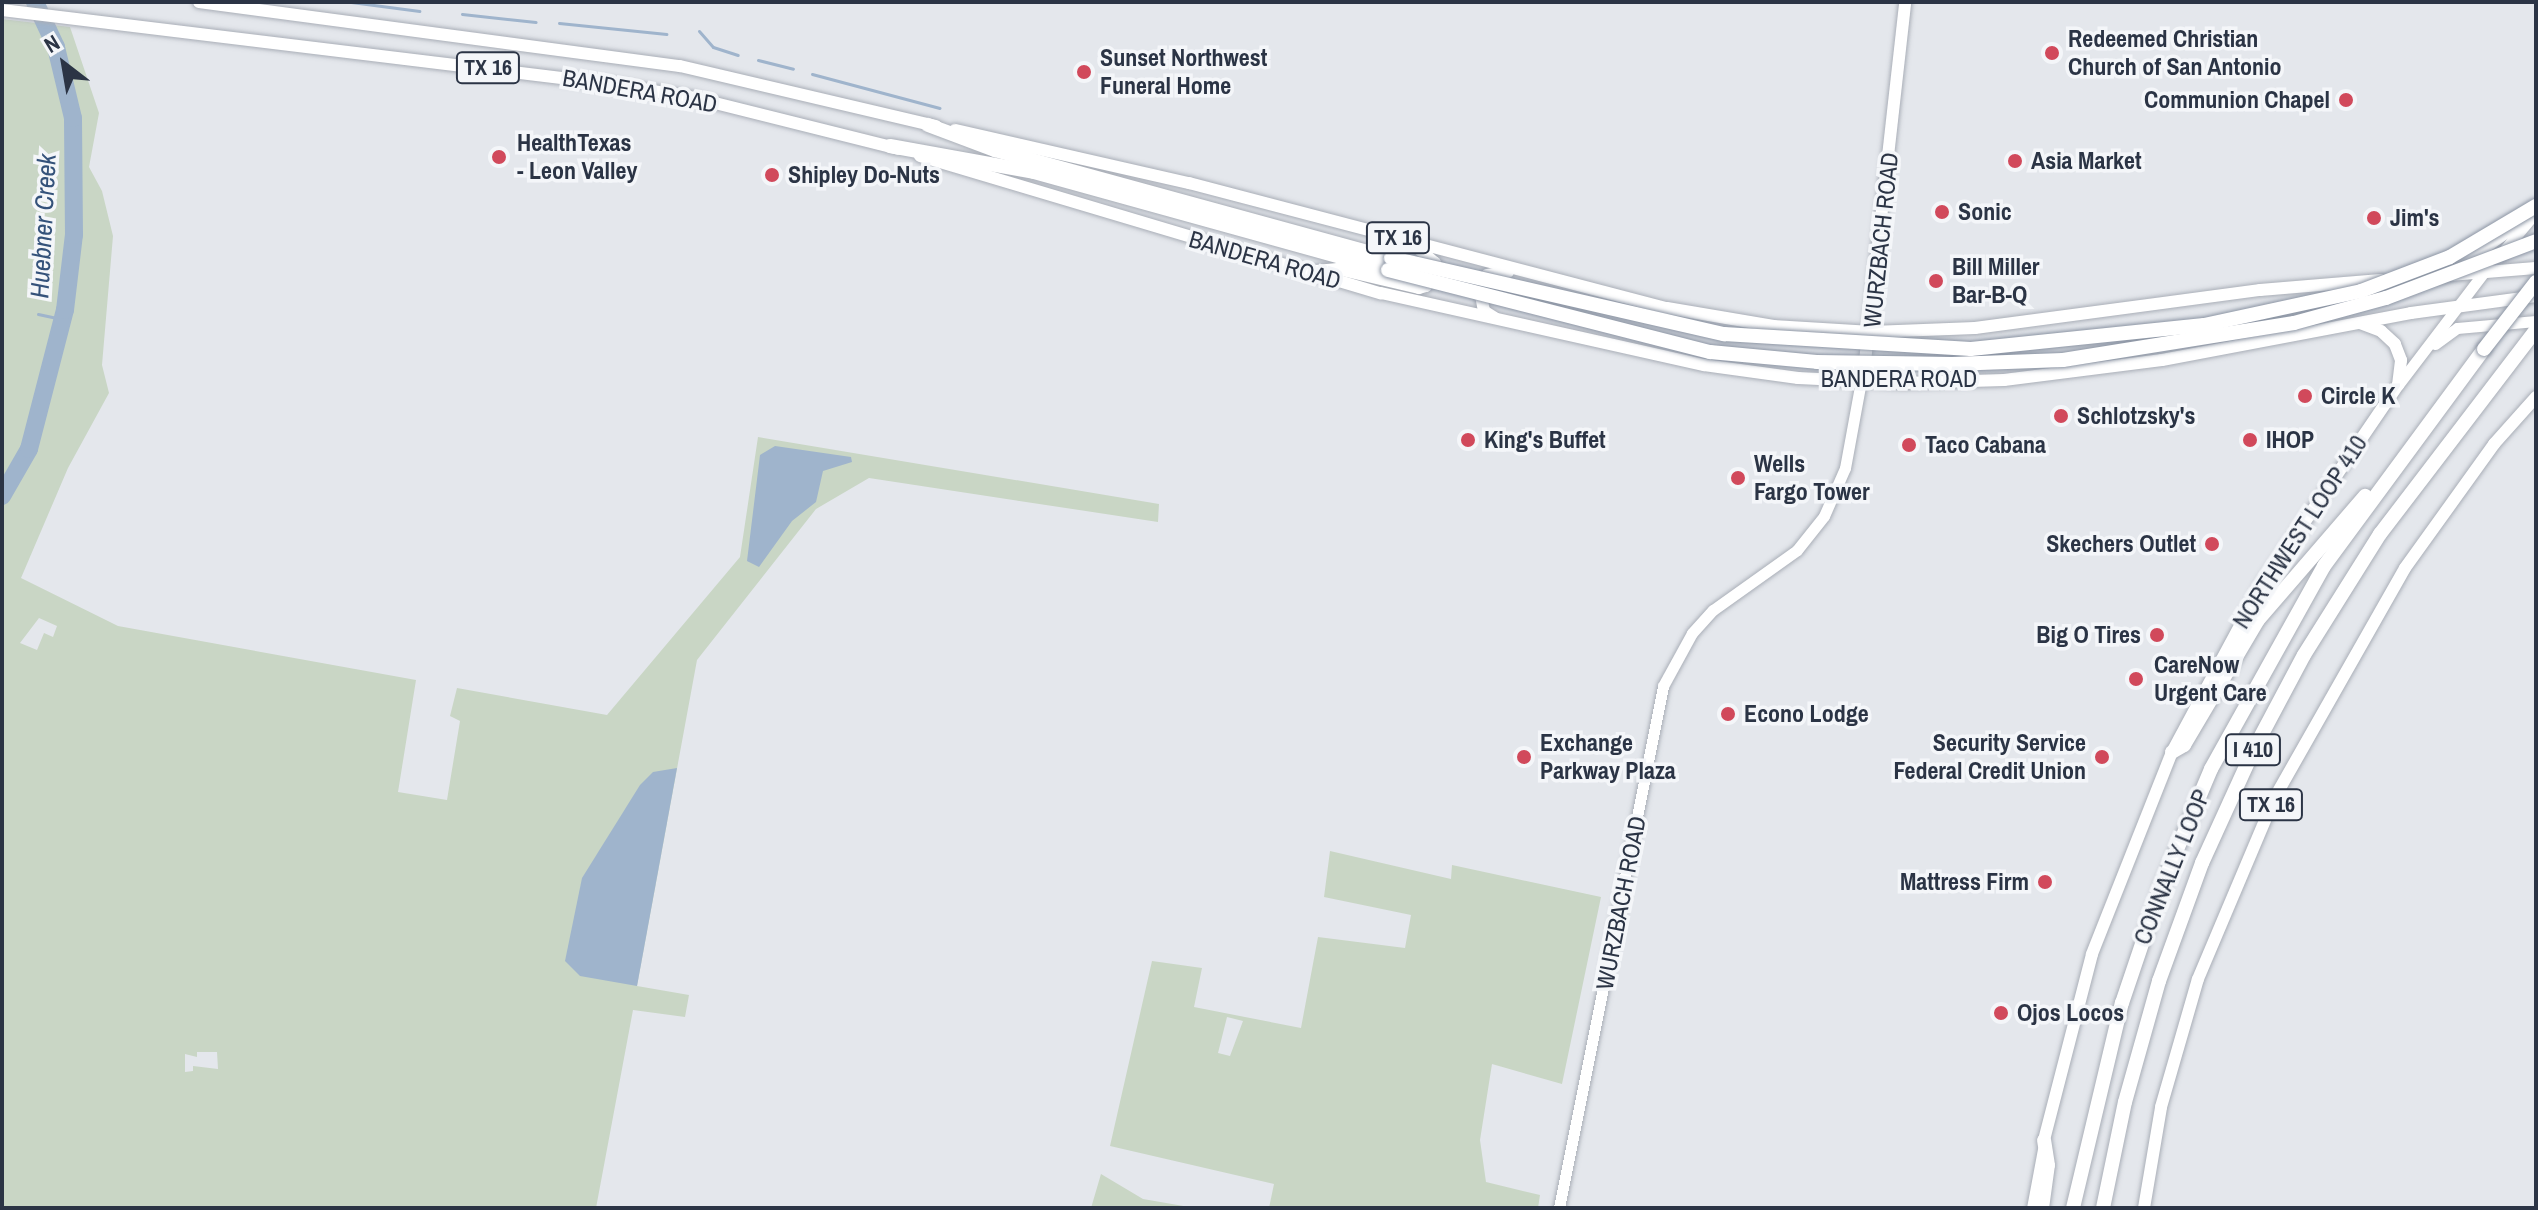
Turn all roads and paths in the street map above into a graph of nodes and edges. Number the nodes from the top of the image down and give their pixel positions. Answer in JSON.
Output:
{"nodes":[{"id":1,"x":199,"y":2,"type":"edge"},
{"id":2,"x":1905,"y":2,"type":"edge"},
{"id":3,"x":2,"y":10,"type":"edge"},
{"id":4,"x":928,"y":125,"type":"junction"},
{"id":5,"x":890,"y":146,"type":"junction"},
{"id":6,"x":2536,"y":210,"type":"edge"},
{"id":7,"x":1375,"y":232,"type":"junction"},
{"id":8,"x":2536,"y":241,"type":"edge"},
{"id":9,"x":1389,"y":264,"type":"junction"},
{"id":10,"x":2536,"y":268,"type":"edge"},
{"id":11,"x":1308,"y":272,"type":"junction"},
{"id":12,"x":2481,"y":275,"type":"junction"},
{"id":13,"x":2409,"y":278,"type":"junction"},
{"id":14,"x":1559,"y":279,"type":"junction"},
{"id":15,"x":2536,"y":282,"type":"edge"},
{"id":16,"x":2536,"y":296,"type":"edge"},
{"id":17,"x":2455,"y":306,"type":"junction"},
{"id":18,"x":2536,"y":321,"type":"edge"},
{"id":19,"x":2357,"y":323,"type":"junction"},
{"id":20,"x":1519,"y":325,"type":"junction"},
{"id":21,"x":2536,"y":330,"type":"edge"},
{"id":22,"x":1872,"y":332,"type":"junction"},
{"id":23,"x":2421,"y":353,"type":"junction"},
{"id":24,"x":1861,"y":381,"type":"junction"},
{"id":25,"x":2398,"y":385,"type":"junction"},
{"id":26,"x":2536,"y":397,"type":"edge"},
{"id":27,"x":2386,"y":477,"type":"junction"},
{"id":28,"x":2172,"y":752,"type":"junction"},
{"id":29,"x":2044,"y":1140,"type":"junction"},
{"id":30,"x":1559,"y":1208,"type":"edge"},
{"id":31,"x":2032,"y":1208,"type":"edge"},
{"id":32,"x":2042,"y":1208,"type":"edge"},
{"id":33,"x":2073,"y":1208,"type":"edge"},
{"id":34,"x":2103,"y":1208,"type":"edge"},
{"id":35,"x":2144,"y":1208,"type":"edge"}],
"edges":[{"from":1,"to":4,"type":"main road","name":"BANDERA ROAD","number":"TX 16"},
{"from":2,"to":22,"type":"main road","name":"WURZBACH ROAD"},
{"from":3,"to":5,"type":"main road","name":"BANDERA ROAD","number":"TX 16"},
{"from":4,"to":7,"type":"main road","name":"BANDERA ROAD","number":"TX 16"},
{"from":4,"to":9,"type":"highway"},
{"from":5,"to":9,"type":"highway"},
{"from":5,"to":11,"type":"main road","name":"BANDERA ROAD","number":"TX 16"},
{"from":6,"to":9,"type":"highway","bridge":true},
{"from":6,"to":12,"type":"main road","name":"NORTHWEST LOOP 410"},
{"from":6,"to":13,"type":"main road"},
{"from":7,"to":11,"type":"main road"},
{"from":7,"to":14,"type":"main road","name":"BANDERA ROAD","number":"TX 16"},
{"from":8,"to":9,"type":"highway","bridge":true},
{"from":10,"to":12,"type":"main road","name":"BANDERA ROAD","number":"TX 16"},
{"from":11,"to":20,"type":"main road","name":"BANDERA ROAD","number":"TX 16"},
{"from":12,"to":13,"type":"main road","name":"BANDERA ROAD","number":"TX 16"},
{"from":12,"to":17,"type":"main road","name":"NORTHWEST LOOP 410"},
{"from":13,"to":22,"type":"main road","name":"BANDERA ROAD","number":"TX 16"},
{"from":14,"to":20,"type":"main road"},
{"from":14,"to":22,"type":"main road","name":"BANDERA ROAD","number":"TX 16"},
{"from":15,"to":27,"type":"highway","name":"CONNALLY LOOP","number":"I 410","bridge":true},
{"from":16,"to":17,"type":"main road","name":"BANDERA ROAD"},
{"from":17,"to":19,"type":"main road","name":"BANDERA ROAD"},
{"from":17,"to":23,"type":"main road","name":"NORTHWEST LOOP 410"},
{"from":18,"to":23,"type":"main road"},
{"from":19,"to":24,"type":"main road","name":"BANDERA ROAD","number":"TX 16"},
{"from":19,"to":25,"type":"main road"},
{"from":20,"to":24,"type":"main road","name":"BANDERA ROAD","number":"TX 16"},
{"from":21,"to":34,"type":"highway","name":"CONNALLY LOOP","number":"I 410"},
{"from":22,"to":24,"type":"main road","name":"WURZBACH ROAD"},
{"from":23,"to":25,"type":"main road","name":"NORTHWEST LOOP 410"},
{"from":24,"to":30,"type":"main road","name":"WURZBACH ROAD"},
{"from":25,"to":28,"type":"main road","name":"NORTHWEST LOOP 410"},
{"from":26,"to":35,"type":"main road","number":"TX 16"},
{"from":27,"to":28,"type":"highway"},
{"from":27,"to":33,"type":"highway","name":"CONNALLY LOOP","number":"I 410"},
{"from":28,"to":29,"type":"main road","name":"NORTHWEST LOOP 410"},
{"from":29,"to":31,"type":"main road","name":"NORTHWEST LOOP 410"},
{"from":29,"to":32,"type":"highway"}]}
